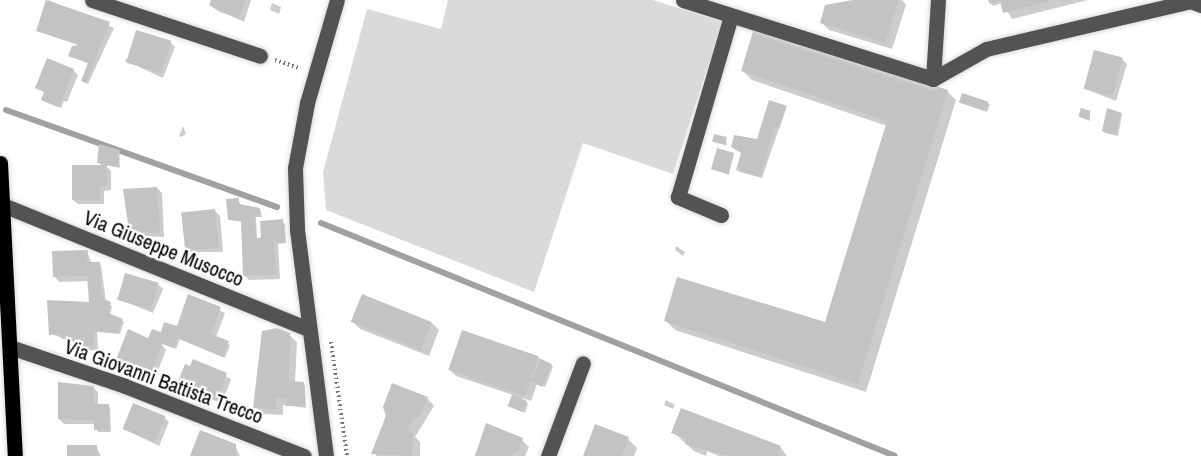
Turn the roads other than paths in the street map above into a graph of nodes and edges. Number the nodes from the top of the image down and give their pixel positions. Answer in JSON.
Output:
{"nodes":[{"id":1,"x":92,"y":0,"type":"edge"},
{"id":2,"x":337,"y":0,"type":"edge"},
{"id":3,"x":683,"y":0,"type":"edge"},
{"id":4,"x":938,"y":0,"type":"edge"},
{"id":5,"x":1201,"y":4,"type":"edge"},
{"id":6,"x":731,"y":16,"type":"junction"},
{"id":7,"x":260,"y":56,"type":"road end"},
{"id":8,"x":933,"y":79,"type":"junction"},
{"id":9,"x":0,"y":163,"type":"edge"},
{"id":10,"x":1,"y":183,"type":"edge"},
{"id":11,"x":3,"y":205,"type":"junction"},
{"id":12,"x":721,"y":215,"type":"dead end"},
{"id":13,"x":2,"y":234,"type":"edge"},
{"id":14,"x":309,"y":329,"type":"junction"},
{"id":15,"x":10,"y":347,"type":"junction"},
{"id":16,"x":583,"y":363,"type":"dead end"},
{"id":17,"x":15,"y":456,"type":"edge"},
{"id":18,"x":304,"y":456,"type":"edge"},
{"id":19,"x":326,"y":456,"type":"edge"},
{"id":20,"x":548,"y":456,"type":"edge"}],
"edges":[{"from":1,"to":7,"type":"street"},
{"from":2,"to":14,"type":"street"},
{"from":3,"to":6,"type":"street"},
{"from":4,"to":8,"type":"street"},
{"from":5,"to":8,"type":"street"},
{"from":6,"to":8,"type":"street"},
{"from":6,"to":12,"type":"street"},
{"from":9,"to":10,"type":"main road"},
{"from":10,"to":11,"type":"main road"},
{"from":11,"to":13,"type":"main road"},
{"from":11,"to":14,"type":"street","name":"Via Giuseppe Musocco"},
{"from":13,"to":15,"type":"main road"},
{"from":14,"to":19,"type":"street"},
{"from":15,"to":17,"type":"main road"},
{"from":15,"to":18,"type":"street","name":"Via Giovanni Battista Trecco"},
{"from":16,"to":20,"type":"street"}]}
